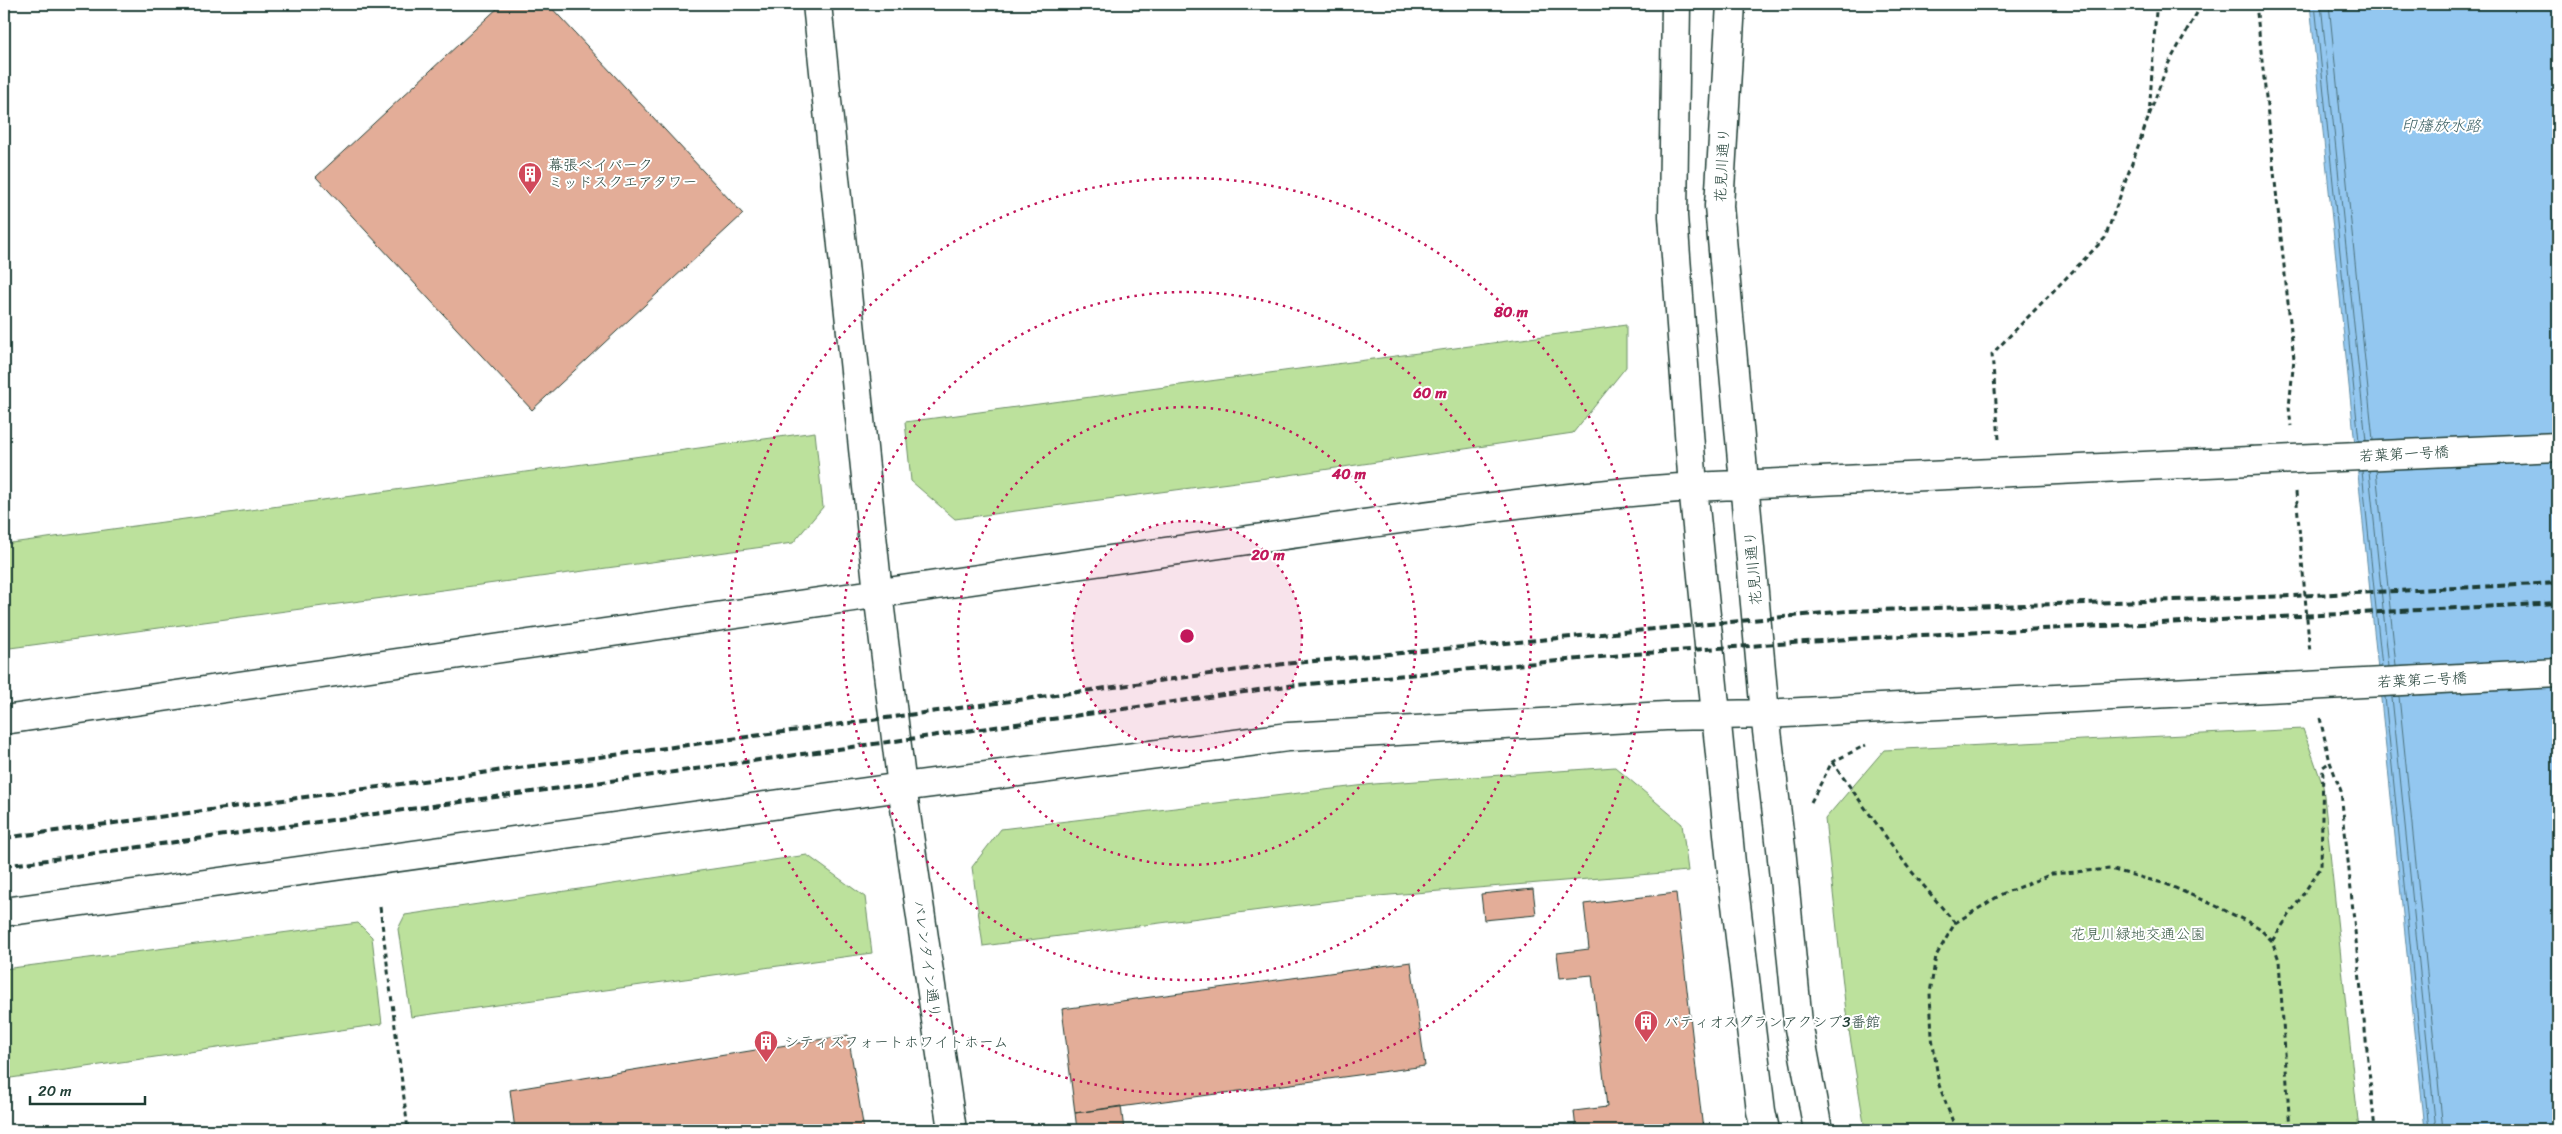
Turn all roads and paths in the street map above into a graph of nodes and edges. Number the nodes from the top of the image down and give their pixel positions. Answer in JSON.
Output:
{"nodes":[{"id":1,"x":817,"y":4,"type":"edge"},
{"id":2,"x":1676,"y":4,"type":"edge"},
{"id":3,"x":1732,"y":4,"type":"edge"},
{"id":4,"x":2154,"y":4,"type":"edge"},
{"id":5,"x":2202,"y":4,"type":"edge"},
{"id":6,"x":2256,"y":4,"type":"edge"},
{"id":7,"x":2148,"y":122,"type":"junction"},
{"id":8,"x":2291,"y":436,"type":"dead end"},
{"id":9,"x":1999,"y":442,"type":"dead end"},
{"id":10,"x":2558,"y":447,"type":"edge"},
{"id":11,"x":2295,"y":483,"type":"dead end"},
{"id":12,"x":1746,"y":485,"type":"junction"},
{"id":13,"x":1693,"y":488,"type":"junction"},
{"id":14,"x":878,"y":593,"type":"junction"},
{"id":15,"x":2312,"y":662,"type":"dead end"},
{"id":16,"x":2558,"y":673,"type":"edge"},
{"id":17,"x":1765,"y":714,"type":"junction"},
{"id":18,"x":1715,"y":715,"type":"junction"},
{"id":19,"x":2320,"y":716,"type":"dead end"},
{"id":20,"x":4,"y":720,"type":"edge"},
{"id":21,"x":1868,"y":743,"type":"dead end"},
{"id":22,"x":1832,"y":762,"type":"junction"},
{"id":23,"x":2330,"y":762,"type":"junction"},
{"id":24,"x":902,"y":787,"type":"junction"},
{"id":25,"x":1811,"y":807,"type":"dead end"},
{"id":26,"x":380,"y":907,"type":"dead end"},
{"id":27,"x":4,"y":912,"type":"edge"},
{"id":28,"x":1955,"y":923,"type":"junction"},
{"id":29,"x":2272,"y":941,"type":"junction"},
{"id":30,"x":408,"y":1130,"type":"edge"},
{"id":31,"x":952,"y":1130,"type":"edge"},
{"id":32,"x":1765,"y":1130,"type":"edge"},
{"id":33,"x":1818,"y":1130,"type":"edge"},
{"id":34,"x":1956,"y":1130,"type":"edge"},
{"id":35,"x":2290,"y":1130,"type":"edge"},
{"id":36,"x":2375,"y":1130,"type":"edge"}],
"edges":[{"from":1,"to":14,"type":"street","name":"バレンタイン通り"},
{"from":2,"to":13,"type":"street"},
{"from":3,"to":12,"type":"street","name":"花見川通り"},
{"from":4,"to":7,"type":"path"},
{"from":5,"to":7,"type":"path"},
{"from":6,"to":8,"type":"path"},
{"from":7,"to":9,"type":"path"},
{"from":10,"to":12,"type":"street","name":"若葉第一号橋","bridge":true},
{"from":11,"to":15,"type":"path"},
{"from":12,"to":13,"type":"street","name":"若葉第一号橋"},
{"from":12,"to":17,"type":"street","name":"花見川通り"},
{"from":13,"to":14,"type":"street","name":"若葉第一号橋"},
{"from":13,"to":18,"type":"street"},
{"from":14,"to":20,"type":"street","name":"若葉第一号橋"},
{"from":14,"to":24,"type":"street","name":"バレンタイン通り"},
{"from":16,"to":17,"type":"street","name":"若葉第二号橋","bridge":true},
{"from":17,"to":18,"type":"street","name":"若葉第二号橋"},
{"from":17,"to":33,"type":"street","name":"花見川通り"},
{"from":18,"to":24,"type":"street","name":"若葉第二号橋"},
{"from":18,"to":32,"type":"street"},
{"from":19,"to":23,"type":"path"},
{"from":21,"to":22,"type":"path"},
{"from":22,"to":25,"type":"path"},
{"from":22,"to":28,"type":"path"},
{"from":23,"to":29,"type":"path"},
{"from":23,"to":36,"type":"path"},
{"from":24,"to":27,"type":"street","name":"若葉第二号橋"},
{"from":24,"to":31,"type":"street","name":"バレンタイン通り"},
{"from":26,"to":30,"type":"path"},
{"from":28,"to":29,"type":"path"},
{"from":28,"to":34,"type":"path"},
{"from":29,"to":35,"type":"path"}]}
